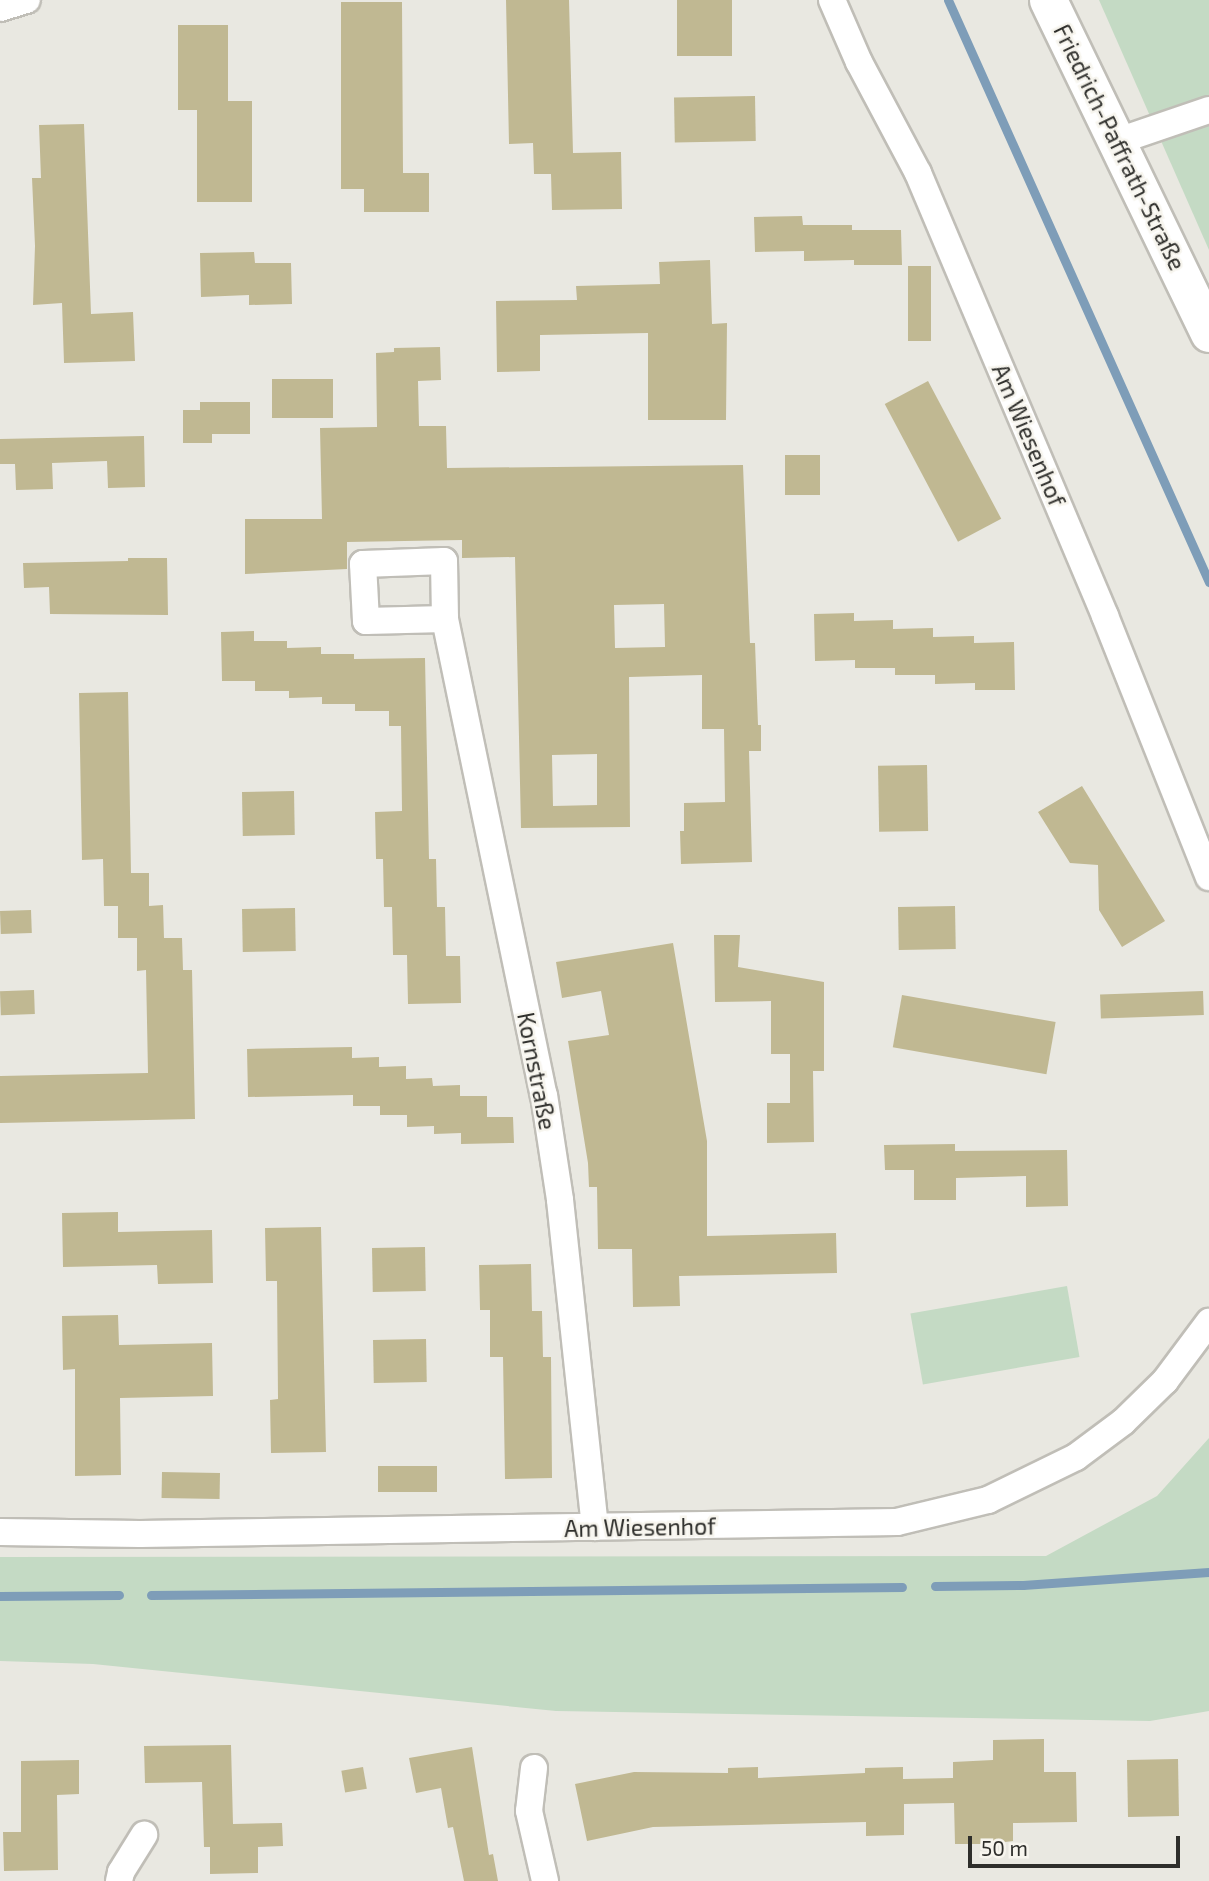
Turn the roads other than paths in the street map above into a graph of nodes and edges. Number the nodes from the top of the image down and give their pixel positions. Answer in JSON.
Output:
{"nodes":[{"id":1,"x":27,"y":0,"type":"edge"},
{"id":2,"x":832,"y":0,"type":"edge"},
{"id":3,"x":1048,"y":0,"type":"edge"},
{"id":4,"x":0,"y":8,"type":"edge"},
{"id":5,"x":1209,"y":110,"type":"edge"},
{"id":6,"x":1118,"y":141,"type":"junction"},
{"id":7,"x":1209,"y":333,"type":"edge"},
{"id":8,"x":445,"y":619,"type":"dead end"},
{"id":9,"x":1209,"y":877,"type":"edge"},
{"id":10,"x":1209,"y":1322,"type":"edge"},
{"id":11,"x":595,"y":1527,"type":"junction"},
{"id":12,"x":0,"y":1532,"type":"edge"},
{"id":13,"x":534,"y":1768,"type":"dead end"},
{"id":14,"x":144,"y":1835,"type":"dead end"},
{"id":15,"x":120,"y":1881,"type":"edge"},
{"id":16,"x":545,"y":1881,"type":"edge"}],
"edges":[{"from":1,"to":4,"type":"street"},
{"from":2,"to":9,"type":"street","name":"Am Wiesenhof"},
{"from":3,"to":6,"type":"main road","name":"Friedrich-Paffrath-Straße"},
{"from":5,"to":6,"type":"street"},
{"from":6,"to":7,"type":"main road","name":"Friedrich-Paffrath-Straße"},
{"from":8,"to":11,"type":"street","name":"Kornstraße"},
{"from":10,"to":11,"type":"street","name":"Am Wiesenhof"},
{"from":11,"to":12,"type":"street","name":"Am Wiesenhof"},
{"from":13,"to":16,"type":"street"},
{"from":14,"to":15,"type":"street"}]}
